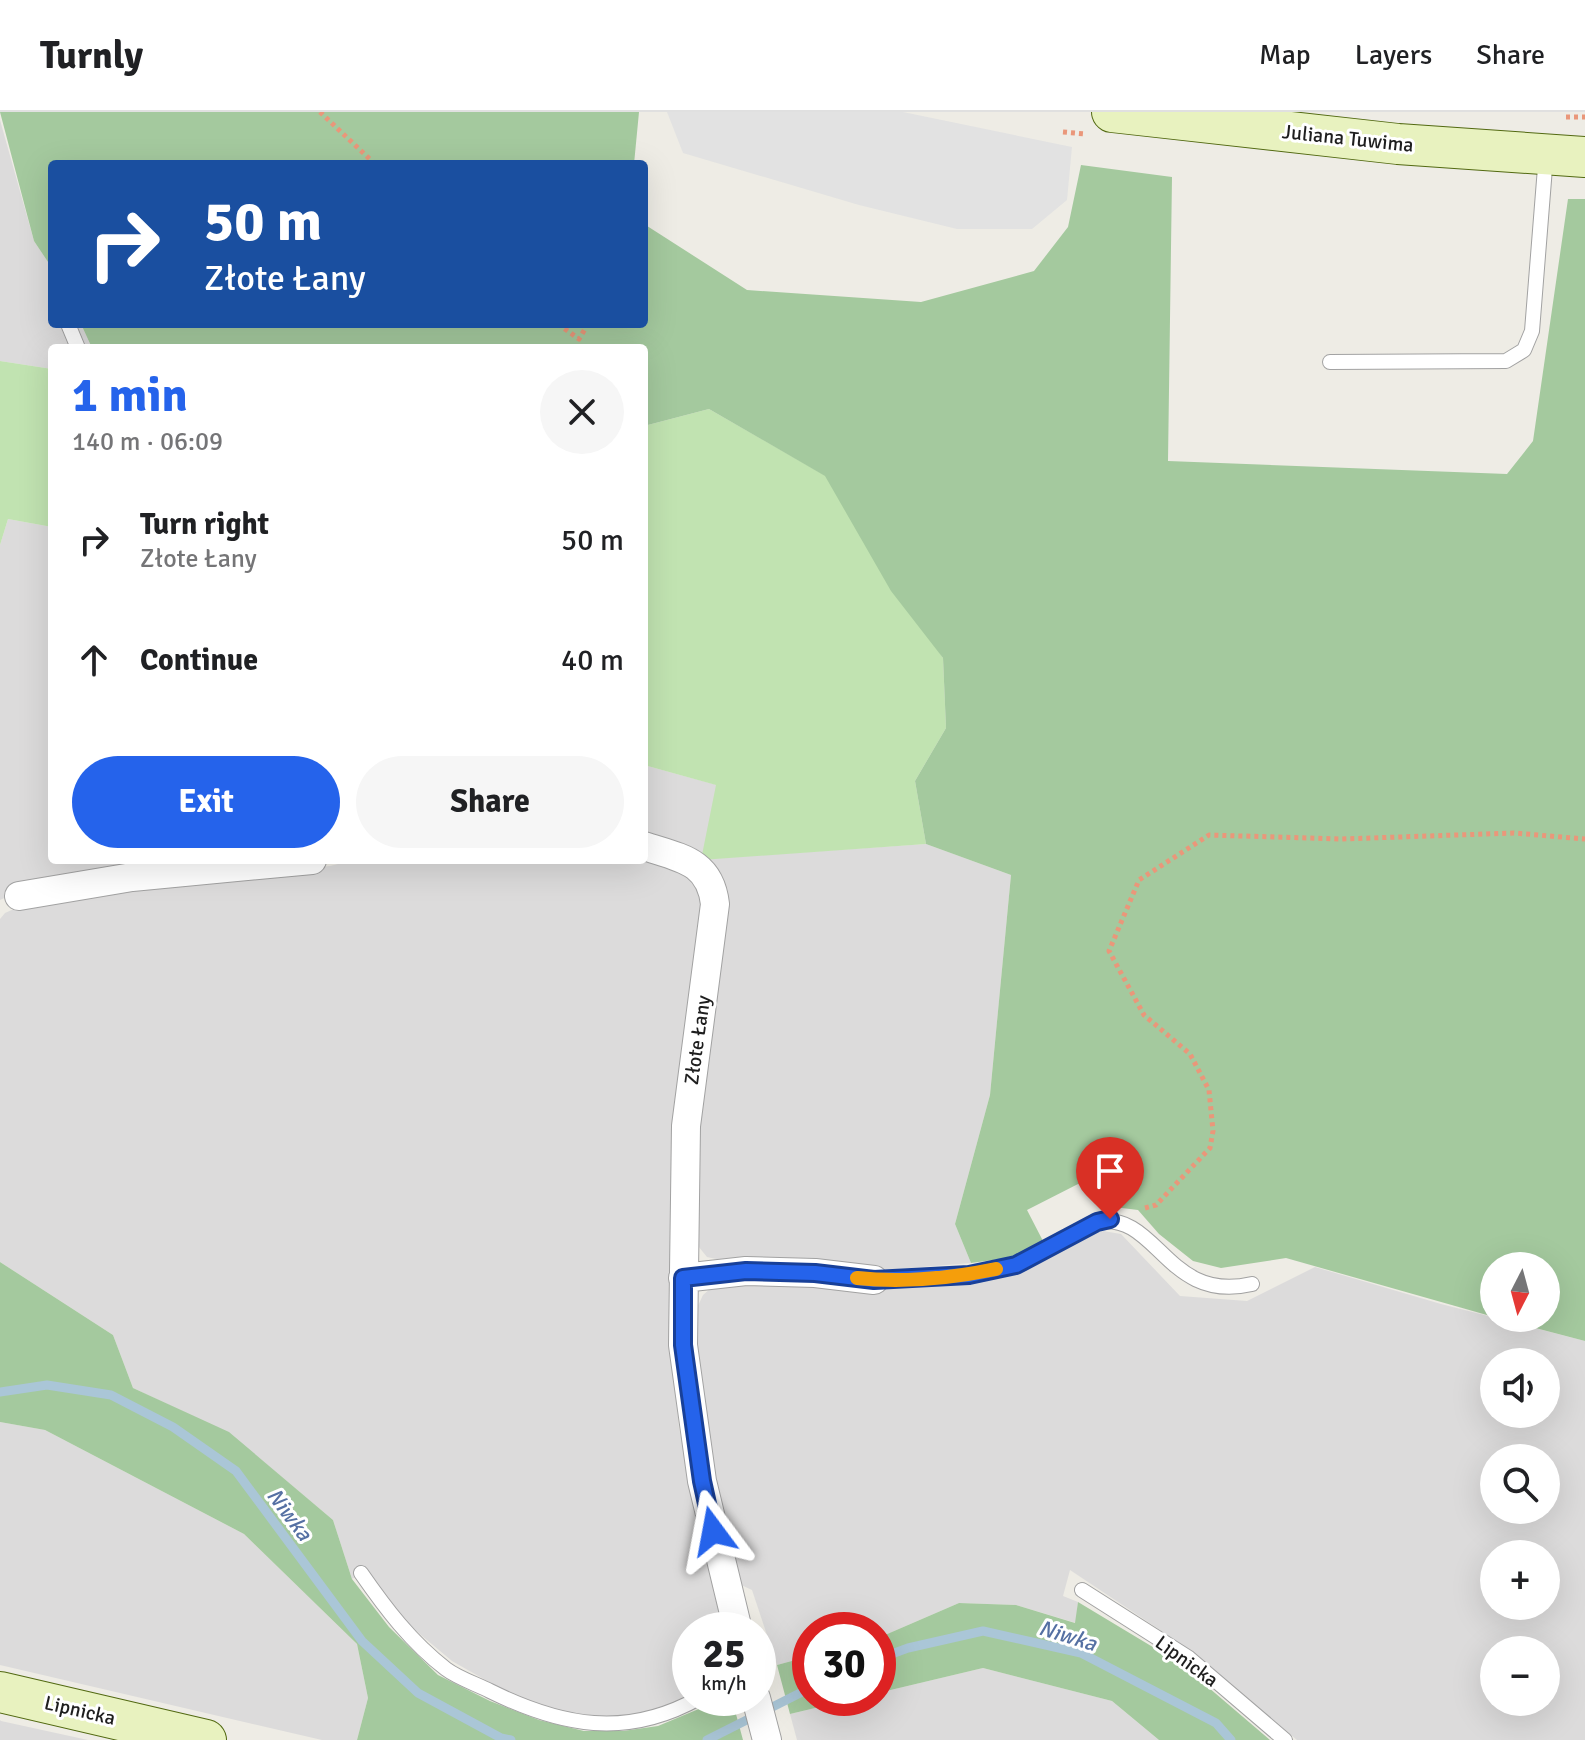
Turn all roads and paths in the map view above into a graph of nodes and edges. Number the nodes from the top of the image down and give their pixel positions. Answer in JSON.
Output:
{"nodes":[{"id":1,"x":320,"y":112,"type":"edge"},
{"id":2,"x":1112,"y":112,"type":"edge"},
{"id":3,"x":1228,"y":119,"type":"edge"},
{"id":4,"x":1546,"y":155,"type":"junction"},
{"id":5,"x":1585,"y":157,"type":"edge"},
{"id":6,"x":371,"y":160,"type":"edge"},
{"id":7,"x":564,"y":328,"type":"edge"},
{"id":8,"x":586,"y":328,"type":"edge"},
{"id":9,"x":1330,"y":362,"type":"dead end"},
{"id":10,"x":1585,"y":839,"type":"edge"},
{"id":11,"x":648,"y":847,"type":"edge"},
{"id":12,"x":270,"y":864,"type":"edge"},
{"id":13,"x":19,"y":896,"type":"dead end"},
{"id":14,"x":1110,"y":1219,"type":"junction"},
{"id":15,"x":683,"y":1278,"type":"junction"},
{"id":16,"x":874,"y":1280,"type":"joint"},
{"id":17,"x":1252,"y":1284,"type":"dead end"},
{"id":18,"x":361,"y":1573,"type":"dead end"},
{"id":19,"x":1082,"y":1590,"type":"dead end"},
{"id":20,"x":734,"y":1612,"type":"edge"},
{"id":21,"x":0,"y":1692,"type":"edge"},
{"id":22,"x":672,"y":1711,"type":"edge"},
{"id":23,"x":761,"y":1716,"type":"edge"},
{"id":24,"x":206,"y":1740,"type":"edge"},
{"id":25,"x":767,"y":1740,"type":"edge"},
{"id":26,"x":1285,"y":1740,"type":"edge"}],
"edges":[{"from":1,"to":6,"type":"path"},
{"from":2,"to":3,"type":"street","name":"Juliana Tuwima"},
{"from":3,"to":4,"type":"street","name":"Juliana Tuwima"},
{"from":4,"to":5,"type":"street","name":"Juliana Tuwima"},
{"from":4,"to":9,"type":"lane"},
{"from":7,"to":8,"type":"path"},
{"from":10,"to":14,"type":"path"},
{"from":11,"to":15,"type":"street","name":"Złote Łany"},
{"from":12,"to":13,"type":"street"},
{"from":14,"to":16,"type":"lane"},
{"from":14,"to":17,"type":"lane"},
{"from":15,"to":16,"type":"street"},
{"from":15,"to":20,"type":"street","name":"Złote Łany"},
{"from":18,"to":22,"type":"lane"},
{"from":19,"to":26,"type":"lane","name":"Lipnicka"},
{"from":21,"to":24,"type":"street","name":"Lipnicka"},
{"from":23,"to":25,"type":"street"}]}
